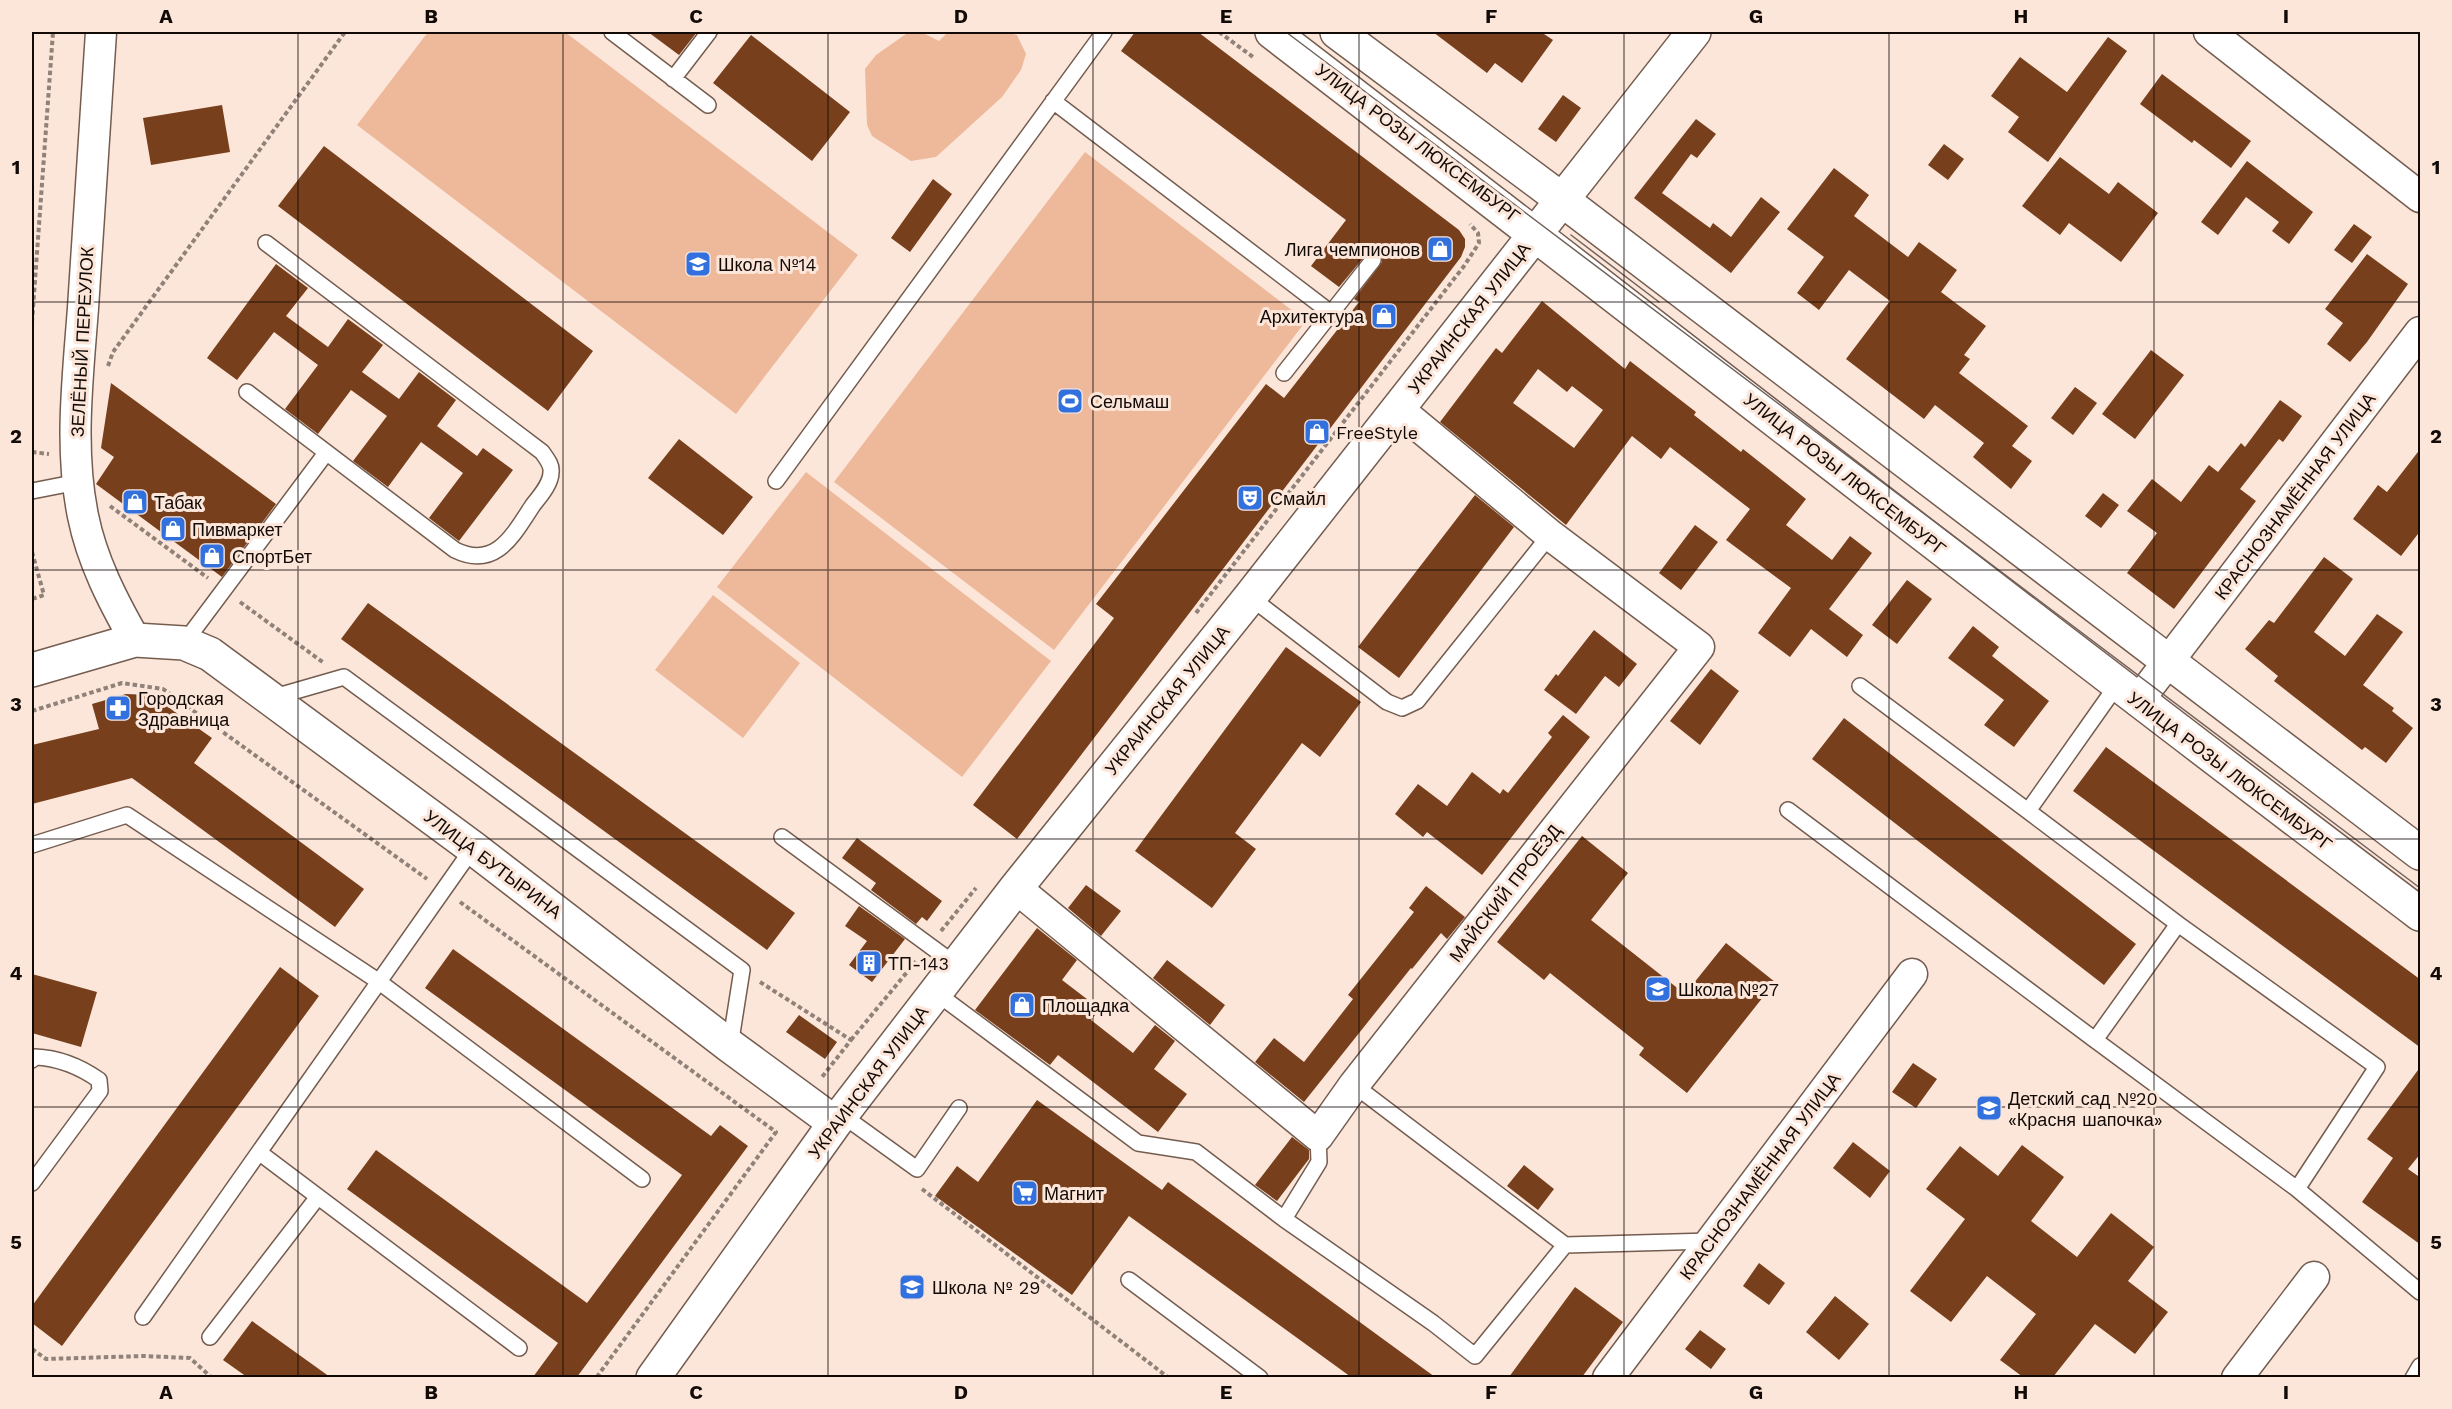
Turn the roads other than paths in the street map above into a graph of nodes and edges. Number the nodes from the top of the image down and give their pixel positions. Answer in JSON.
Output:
{"nodes":[{"id":1,"x":101,"y":32,"type":"edge"},
{"id":2,"x":612,"y":32,"type":"edge"},
{"id":3,"x":709,"y":32,"type":"edge"},
{"id":4,"x":1104,"y":32,"type":"edge"},
{"id":5,"x":1272,"y":32,"type":"edge"},
{"id":6,"x":1337,"y":32,"type":"edge"},
{"id":7,"x":1695,"y":32,"type":"edge"},
{"id":8,"x":2209,"y":32,"type":"edge"},
{"id":9,"x":674,"y":79,"type":"junction"},
{"id":10,"x":1053,"y":101,"type":"junction"},
{"id":11,"x":708,"y":105,"type":"dead end"},
{"id":12,"x":2421,"y":197,"type":"edge"},
{"id":13,"x":1561,"y":199,"type":"junction"},
{"id":14,"x":1536,"y":233,"type":"junction"},
{"id":15,"x":266,"y":243,"type":"dead end"},
{"id":16,"x":1373,"y":260,"type":"dead end"},
{"id":17,"x":1331,"y":313,"type":"junction"},
{"id":18,"x":2421,"y":332,"type":"edge"},
{"id":19,"x":1284,"y":373,"type":"dead end"},
{"id":20,"x":247,"y":392,"type":"dead end"},
{"id":21,"x":1398,"y":409,"type":"junction"},
{"id":22,"x":326,"y":453,"type":"junction"},
{"id":23,"x":776,"y":481,"type":"dead end"},
{"id":24,"x":78,"y":482,"type":"junction"},
{"id":25,"x":32,"y":491,"type":"edge"},
{"id":26,"x":1550,"y":535,"type":"junction"},
{"id":27,"x":1250,"y":597,"type":"junction"},
{"id":28,"x":135,"y":640,"type":"junction"},
{"id":29,"x":184,"y":643,"type":"junction"},
{"id":30,"x":2169,"y":661,"type":"junction"},
{"id":31,"x":32,"y":670,"type":"edge"},
{"id":32,"x":1860,"y":686,"type":"dead end"},
{"id":33,"x":2128,"y":693,"type":"junction"},
{"id":34,"x":271,"y":698,"type":"junction"},
{"id":35,"x":1788,"y":810,"type":"dead end"},
{"id":36,"x":2028,"y":811,"type":"junction"},
{"id":37,"x":782,"y":837,"type":"dead end"},
{"id":38,"x":32,"y":845,"type":"edge"},
{"id":39,"x":473,"y":848,"type":"junction"},
{"id":40,"x":2421,"y":853,"type":"edge"},
{"id":41,"x":1016,"y":888,"type":"junction"},
{"id":42,"x":2421,"y":914,"type":"edge"},
{"id":43,"x":2178,"y":924,"type":"junction"},
{"id":44,"x":956,"y":965,"type":"junction"},
{"id":45,"x":1912,"y":974,"type":"dead end"},
{"id":46,"x":378,"y":981,"type":"junction"},
{"id":47,"x":935,"y":992,"type":"junction"},
{"id":48,"x":2095,"y":1040,"type":"junction"},
{"id":49,"x":730,"y":1046,"type":"junction"},
{"id":50,"x":32,"y":1060,"type":"edge"},
{"id":51,"x":1354,"y":1086,"type":"junction"},
{"id":52,"x":959,"y":1108,"type":"dead end"},
{"id":53,"x":839,"y":1119,"type":"junction"},
{"id":54,"x":1318,"y":1136,"type":"junction"},
{"id":55,"x":260,"y":1153,"type":"junction"},
{"id":56,"x":642,"y":1179,"type":"dead end"},
{"id":57,"x":32,"y":1183,"type":"edge"},
{"id":58,"x":2297,"y":1189,"type":"junction"},
{"id":59,"x":317,"y":1198,"type":"junction"},
{"id":60,"x":1284,"y":1219,"type":"junction"},
{"id":61,"x":1711,"y":1241,"type":"junction"},
{"id":62,"x":1565,"y":1245,"type":"junction"},
{"id":63,"x":2314,"y":1277,"type":"dead end"},
{"id":64,"x":1129,"y":1280,"type":"dead end"},
{"id":65,"x":2421,"y":1292,"type":"edge"},
{"id":66,"x":143,"y":1317,"type":"dead end"},
{"id":67,"x":210,"y":1337,"type":"dead end"},
{"id":68,"x":519,"y":1348,"type":"dead end"},
{"id":69,"x":2421,"y":1366,"type":"edge"},
{"id":70,"x":653,"y":1377,"type":"edge"},
{"id":71,"x":1260,"y":1377,"type":"edge"},
{"id":72,"x":1608,"y":1377,"type":"edge"},
{"id":73,"x":2237,"y":1377,"type":"edge"},
{"id":74,"x":2413,"y":1377,"type":"edge"}],
"edges":[{"from":1,"to":24,"type":"street","name":"ЗЕЛЁНЫЙ ПЕРЕУЛОК"},
{"from":2,"to":9,"type":"lane"},
{"from":3,"to":9,"type":"lane"},
{"from":4,"to":10,"type":"lane"},
{"from":5,"to":14,"type":"street","name":"УЛИЦА РОЗЫ ЛЮКСЕМБУРГ"},
{"from":6,"to":13,"type":"street"},
{"from":7,"to":13,"type":"street","name":"УКРАИНСКАЯ УЛИЦА"},
{"from":8,"to":12,"type":"street"},
{"from":9,"to":11,"type":"lane"},
{"from":10,"to":17,"type":"lane"},
{"from":10,"to":23,"type":"lane"},
{"from":13,"to":14,"type":"street","name":"УКРАИНСКАЯ УЛИЦА"},
{"from":13,"to":30,"type":"street"},
{"from":14,"to":21,"type":"street","name":"УКРАИНСКАЯ УЛИЦА"},
{"from":14,"to":33,"type":"street","name":"УЛИЦА РОЗЫ ЛЮКСЕМБУРГ"},
{"from":15,"to":22,"type":"lane"},
{"from":16,"to":17,"type":"lane"},
{"from":17,"to":19,"type":"lane"},
{"from":18,"to":30,"type":"street","name":"КРАСНОЗНАМЁННАЯ УЛИЦА"},
{"from":20,"to":22,"type":"lane"},
{"from":21,"to":26,"type":"street","name":"МАЙСКИЙ ПРОЕЗД"},
{"from":21,"to":27,"type":"street","name":"УКРАИНСКАЯ УЛИЦА"},
{"from":22,"to":29,"type":"lane"},
{"from":24,"to":25,"type":"lane"},
{"from":24,"to":28,"type":"street","name":"ЗЕЛЁНЫЙ ПЕРЕУЛОК"},
{"from":26,"to":27,"type":"lane"},
{"from":26,"to":51,"type":"street","name":"МАЙСКИЙ ПРОЕЗД"},
{"from":27,"to":41,"type":"street","name":"УКРАИНСКАЯ УЛИЦА"},
{"from":28,"to":29,"type":"street","name":"УЛИЦА БУТЫРИНА"},
{"from":28,"to":31,"type":"street","name":"УЛИЦА БУТЫРИНА"},
{"from":29,"to":34,"type":"street","name":"УЛИЦА БУТЫРИНА"},
{"from":30,"to":33,"type":"street","name":"КРАСНОЗНАМЁННАЯ УЛИЦА"},
{"from":30,"to":40,"type":"street"},
{"from":32,"to":36,"type":"lane"},
{"from":33,"to":36,"type":"lane"},
{"from":33,"to":42,"type":"street","name":"УЛИЦА РОЗЫ ЛЮКСЕМБУРГ"},
{"from":34,"to":39,"type":"street","name":"УЛИЦА БУТЫРИНА"},
{"from":34,"to":49,"type":"lane"},
{"from":35,"to":48,"type":"lane"},
{"from":36,"to":43,"type":"lane"},
{"from":37,"to":44,"type":"lane"},
{"from":38,"to":46,"type":"lane"},
{"from":39,"to":46,"type":"lane"},
{"from":39,"to":49,"type":"street","name":"УЛИЦА БУТЫРИНА"},
{"from":41,"to":44,"type":"street","name":"УКРАИНСКАЯ УЛИЦА"},
{"from":41,"to":54,"type":"street"},
{"from":43,"to":48,"type":"lane"},
{"from":43,"to":58,"type":"lane"},
{"from":44,"to":47,"type":"street","name":"УКРАИНСКАЯ УЛИЦА"},
{"from":45,"to":61,"type":"street","name":"КРАСНОЗНАМЁННАЯ УЛИЦА"},
{"from":46,"to":55,"type":"lane"},
{"from":46,"to":56,"type":"lane"},
{"from":47,"to":53,"type":"street","name":"УКРАИНСКАЯ УЛИЦА"},
{"from":47,"to":60,"type":"lane"},
{"from":48,"to":58,"type":"lane"},
{"from":49,"to":53,"type":"street","name":"УЛИЦА БУТЫРИНА"},
{"from":50,"to":57,"type":"lane"},
{"from":51,"to":54,"type":"street","name":"МАЙСКИЙ ПРОЕЗД"},
{"from":51,"to":62,"type":"lane"},
{"from":52,"to":53,"type":"lane"},
{"from":53,"to":70,"type":"street","name":"УКРАИНСКАЯ УЛИЦА"},
{"from":54,"to":60,"type":"lane"},
{"from":55,"to":59,"type":"lane"},
{"from":55,"to":66,"type":"lane"},
{"from":58,"to":65,"type":"lane"},
{"from":59,"to":67,"type":"lane"},
{"from":59,"to":68,"type":"lane"},
{"from":60,"to":62,"type":"lane"},
{"from":61,"to":62,"type":"lane"},
{"from":61,"to":72,"type":"street","name":"КРАСНОЗНАМЁННАЯ УЛИЦА"},
{"from":63,"to":73,"type":"street"},
{"from":64,"to":71,"type":"lane"},
{"from":69,"to":74,"type":"lane"}]}
